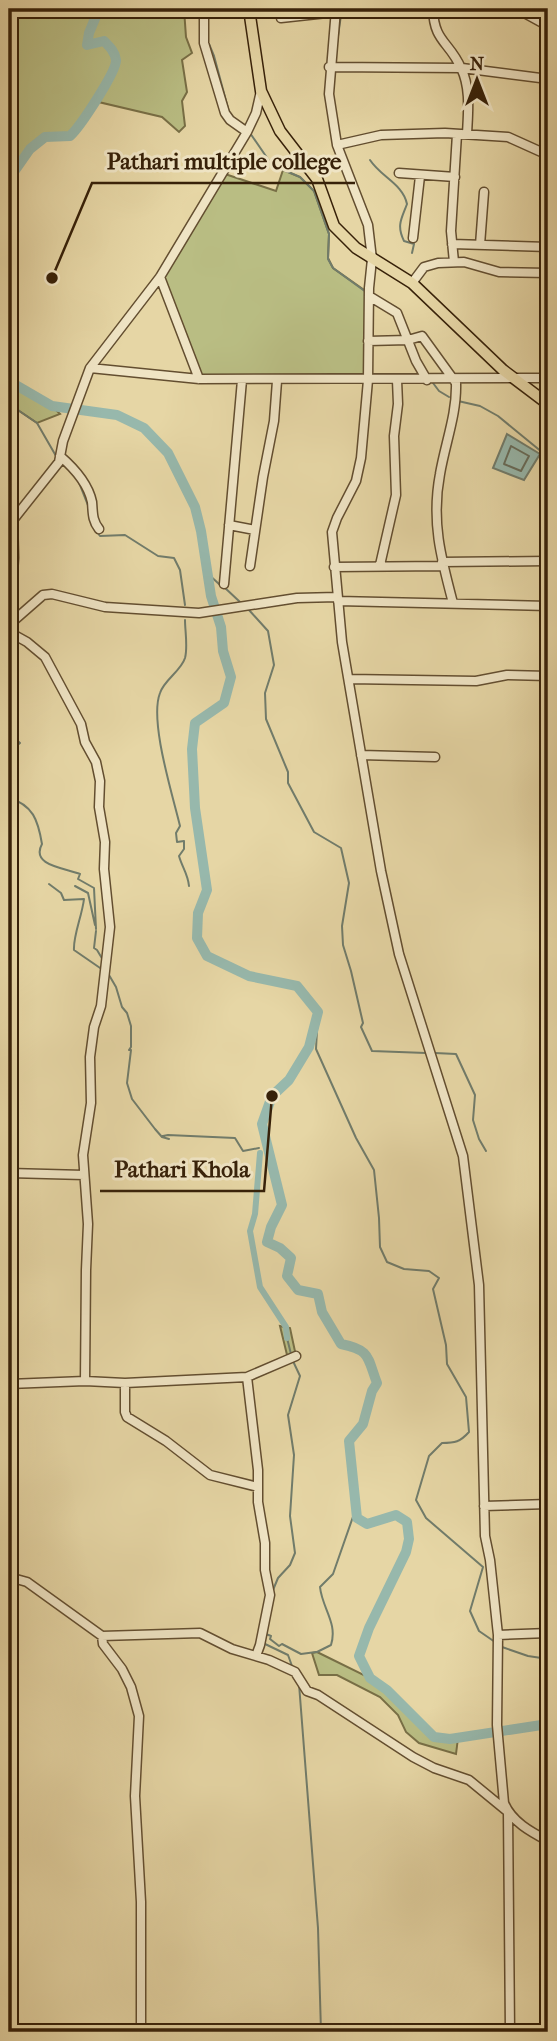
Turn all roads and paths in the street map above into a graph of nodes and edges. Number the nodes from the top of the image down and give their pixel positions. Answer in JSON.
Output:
{"nodes":[{"id":1,"x":204,"y":9,"type":"edge"},
{"id":2,"x":249,"y":9,"type":"edge"},
{"id":3,"x":433,"y":9,"type":"edge"},
{"id":4,"x":517,"y":9,"type":"edge"},
{"id":5,"x":336,"y":10,"type":"edge"},
{"id":6,"x":281,"y":18,"type":"dead end"},
{"id":7,"x":548,"y":26,"type":"edge"},
{"id":8,"x":329,"y":66,"type":"junction"},
{"id":9,"x":462,"y":68,"type":"junction"},
{"id":10,"x":548,"y":79,"type":"edge"},
{"id":11,"x":261,"y":91,"type":"junction"},
{"id":12,"x":247,"y":132,"type":"junction"},
{"id":13,"x":457,"y":134,"type":"junction"},
{"id":14,"x":467,"y":134,"type":"junction"},
{"id":15,"x":337,"y":145,"type":"junction"},
{"id":16,"x":548,"y":155,"type":"edge"},
{"id":17,"x":399,"y":173,"type":"dead end"},
{"id":18,"x":420,"y":176,"type":"junction"},
{"id":19,"x":455,"y":177,"type":"junction"},
{"id":20,"x":484,"y":192,"type":"dead end"},
{"id":21,"x":413,"y":239,"type":"dead end"},
{"id":22,"x":452,"y":244,"type":"junction"},
{"id":23,"x":480,"y":245,"type":"junction"},
{"id":24,"x":548,"y":247,"type":"edge"},
{"id":25,"x":372,"y":259,"type":"junction"},
{"id":26,"x":454,"y":262,"type":"junction"},
{"id":27,"x":548,"y":273,"type":"edge"},
{"id":28,"x":160,"y":277,"type":"junction"},
{"id":29,"x":412,"y":283,"type":"junction"},
{"id":30,"x":369,"y":292,"type":"junction"},
{"id":31,"x":408,"y":340,"type":"junction"},
{"id":32,"x":368,"y":341,"type":"junction"},
{"id":33,"x":90,"y":368,"type":"junction"},
{"id":34,"x":548,"y":378,"type":"edge"},
{"id":35,"x":199,"y":379,"type":"junction"},
{"id":36,"x":454,"y":379,"type":"junction"},
{"id":37,"x":515,"y":379,"type":"junction"},
{"id":38,"x":242,"y":380,"type":"junction"},
{"id":39,"x":368,"y":380,"type":"junction"},
{"id":40,"x":397,"y":380,"type":"junction"},
{"id":41,"x":427,"y":380,"type":"junction"},
{"id":42,"x":277,"y":381,"type":"junction"},
{"id":43,"x":548,"y":404,"type":"edge"},
{"id":44,"x":60,"y":456,"type":"junction"},
{"id":45,"x":11,"y":520,"type":"edge"},
{"id":46,"x":229,"y":525,"type":"junction"},
{"id":47,"x":99,"y":529,"type":"dead end"},
{"id":48,"x":255,"y":530,"type":"junction"},
{"id":49,"x":548,"y":561,"type":"edge"},
{"id":50,"x":442,"y":564,"type":"junction"},
{"id":51,"x":380,"y":565,"type":"junction"},
{"id":52,"x":250,"y":566,"type":"dead end"},
{"id":53,"x":334,"y":567,"type":"junction"},
{"id":54,"x":224,"y":584,"type":"dead end"},
{"id":55,"x":10,"y":585,"type":"edge"},
{"id":56,"x":338,"y":599,"type":"junction"},
{"id":57,"x":453,"y":603,"type":"junction"},
{"id":58,"x":548,"y":606,"type":"edge"},
{"id":59,"x":10,"y":629,"type":"edge"},
{"id":60,"x":548,"y":676,"type":"edge"},
{"id":61,"x":349,"y":679,"type":"junction"},
{"id":62,"x":360,"y":755,"type":"junction"},
{"id":63,"x":435,"y":757,"type":"dead end"},
{"id":64,"x":9,"y":1173,"type":"edge"},
{"id":65,"x":84,"y":1175,"type":"junction"},
{"id":66,"x":296,"y":1356,"type":"dead end"},
{"id":67,"x":247,"y":1377,"type":"junction"},
{"id":68,"x":85,"y":1381,"type":"junction"},
{"id":69,"x":125,"y":1383,"type":"junction"},
{"id":70,"x":9,"y":1384,"type":"edge"},
{"id":71,"x":258,"y":1487,"type":"junction"},
{"id":72,"x":548,"y":1504,"type":"edge"},
{"id":73,"x":484,"y":1506,"type":"junction"},
{"id":74,"x":9,"y":1577,"type":"edge"},
{"id":75,"x":548,"y":1633,"type":"edge"},
{"id":76,"x":498,"y":1635,"type":"junction"},
{"id":77,"x":102,"y":1636,"type":"junction"},
{"id":78,"x":256,"y":1656,"type":"junction"},
{"id":79,"x":508,"y":1812,"type":"junction"},
{"id":80,"x":548,"y":1841,"type":"edge"},
{"id":81,"x":141,"y":2032,"type":"edge"},
{"id":82,"x":510,"y":2032,"type":"edge"}],
"edges":[{"from":1,"to":12,"type":"street"},
{"from":2,"to":11,"type":"main road"},
{"from":3,"to":9,"type":"street"},
{"from":4,"to":7,"type":"street"},
{"from":5,"to":6,"type":"street"},
{"from":5,"to":8,"type":"street"},
{"from":8,"to":9,"type":"street"},
{"from":8,"to":15,"type":"street"},
{"from":9,"to":10,"type":"street"},
{"from":9,"to":14,"type":"street"},
{"from":11,"to":12,"type":"street"},
{"from":11,"to":25,"type":"main road"},
{"from":12,"to":28,"type":"street"},
{"from":13,"to":14,"type":"street"},
{"from":13,"to":15,"type":"street"},
{"from":13,"to":19,"type":"street"},
{"from":14,"to":16,"type":"street"},
{"from":15,"to":25,"type":"street"},
{"from":17,"to":18,"type":"street"},
{"from":18,"to":19,"type":"street"},
{"from":18,"to":21,"type":"street"},
{"from":19,"to":22,"type":"street"},
{"from":20,"to":23,"type":"street"},
{"from":22,"to":23,"type":"street"},
{"from":22,"to":26,"type":"street"},
{"from":23,"to":24,"type":"street"},
{"from":25,"to":29,"type":"main road"},
{"from":25,"to":30,"type":"street"},
{"from":26,"to":27,"type":"street"},
{"from":26,"to":29,"type":"street"},
{"from":28,"to":33,"type":"street"},
{"from":28,"to":35,"type":"street"},
{"from":29,"to":37,"type":"main road"},
{"from":30,"to":31,"type":"street"},
{"from":30,"to":32,"type":"street"},
{"from":31,"to":32,"type":"street"},
{"from":31,"to":36,"type":"street"},
{"from":31,"to":41,"type":"street"},
{"from":32,"to":39,"type":"street"},
{"from":33,"to":35,"type":"street"},
{"from":33,"to":44,"type":"street"},
{"from":34,"to":37,"type":"street"},
{"from":35,"to":38,"type":"street"},
{"from":36,"to":37,"type":"street"},
{"from":36,"to":41,"type":"street"},
{"from":36,"to":50,"type":"street"},
{"from":37,"to":43,"type":"main road"},
{"from":38,"to":42,"type":"street"},
{"from":38,"to":46,"type":"street"},
{"from":39,"to":40,"type":"street"},
{"from":39,"to":42,"type":"street"},
{"from":39,"to":53,"type":"street"},
{"from":40,"to":41,"type":"street"},
{"from":40,"to":51,"type":"street"},
{"from":42,"to":48,"type":"street"},
{"from":44,"to":45,"type":"street"},
{"from":44,"to":47,"type":"street"},
{"from":45,"to":55,"type":"street"},
{"from":46,"to":48,"type":"street"},
{"from":46,"to":54,"type":"street"},
{"from":48,"to":52,"type":"street"},
{"from":49,"to":50,"type":"street"},
{"from":50,"to":51,"type":"street"},
{"from":50,"to":57,"type":"street"},
{"from":51,"to":53,"type":"street"},
{"from":53,"to":56,"type":"street"},
{"from":55,"to":59,"type":"street"},
{"from":56,"to":57,"type":"street"},
{"from":56,"to":59,"type":"street"},
{"from":56,"to":61,"type":"street"},
{"from":57,"to":58,"type":"street"},
{"from":59,"to":65,"type":"street"},
{"from":60,"to":61,"type":"street"},
{"from":61,"to":62,"type":"street"},
{"from":62,"to":63,"type":"street"},
{"from":62,"to":73,"type":"street"},
{"from":64,"to":65,"type":"street"},
{"from":65,"to":68,"type":"street"},
{"from":66,"to":67,"type":"street"},
{"from":67,"to":69,"type":"street"},
{"from":67,"to":71,"type":"street"},
{"from":68,"to":69,"type":"street"},
{"from":68,"to":70,"type":"street"},
{"from":69,"to":71,"type":"street"},
{"from":71,"to":78,"type":"street"},
{"from":72,"to":73,"type":"street"},
{"from":73,"to":76,"type":"street"},
{"from":74,"to":77,"type":"street"},
{"from":75,"to":76,"type":"street"},
{"from":76,"to":79,"type":"street"},
{"from":77,"to":78,"type":"street"},
{"from":77,"to":81,"type":"street"},
{"from":78,"to":79,"type":"street"},
{"from":79,"to":80,"type":"street"},
{"from":79,"to":82,"type":"street"}]}
